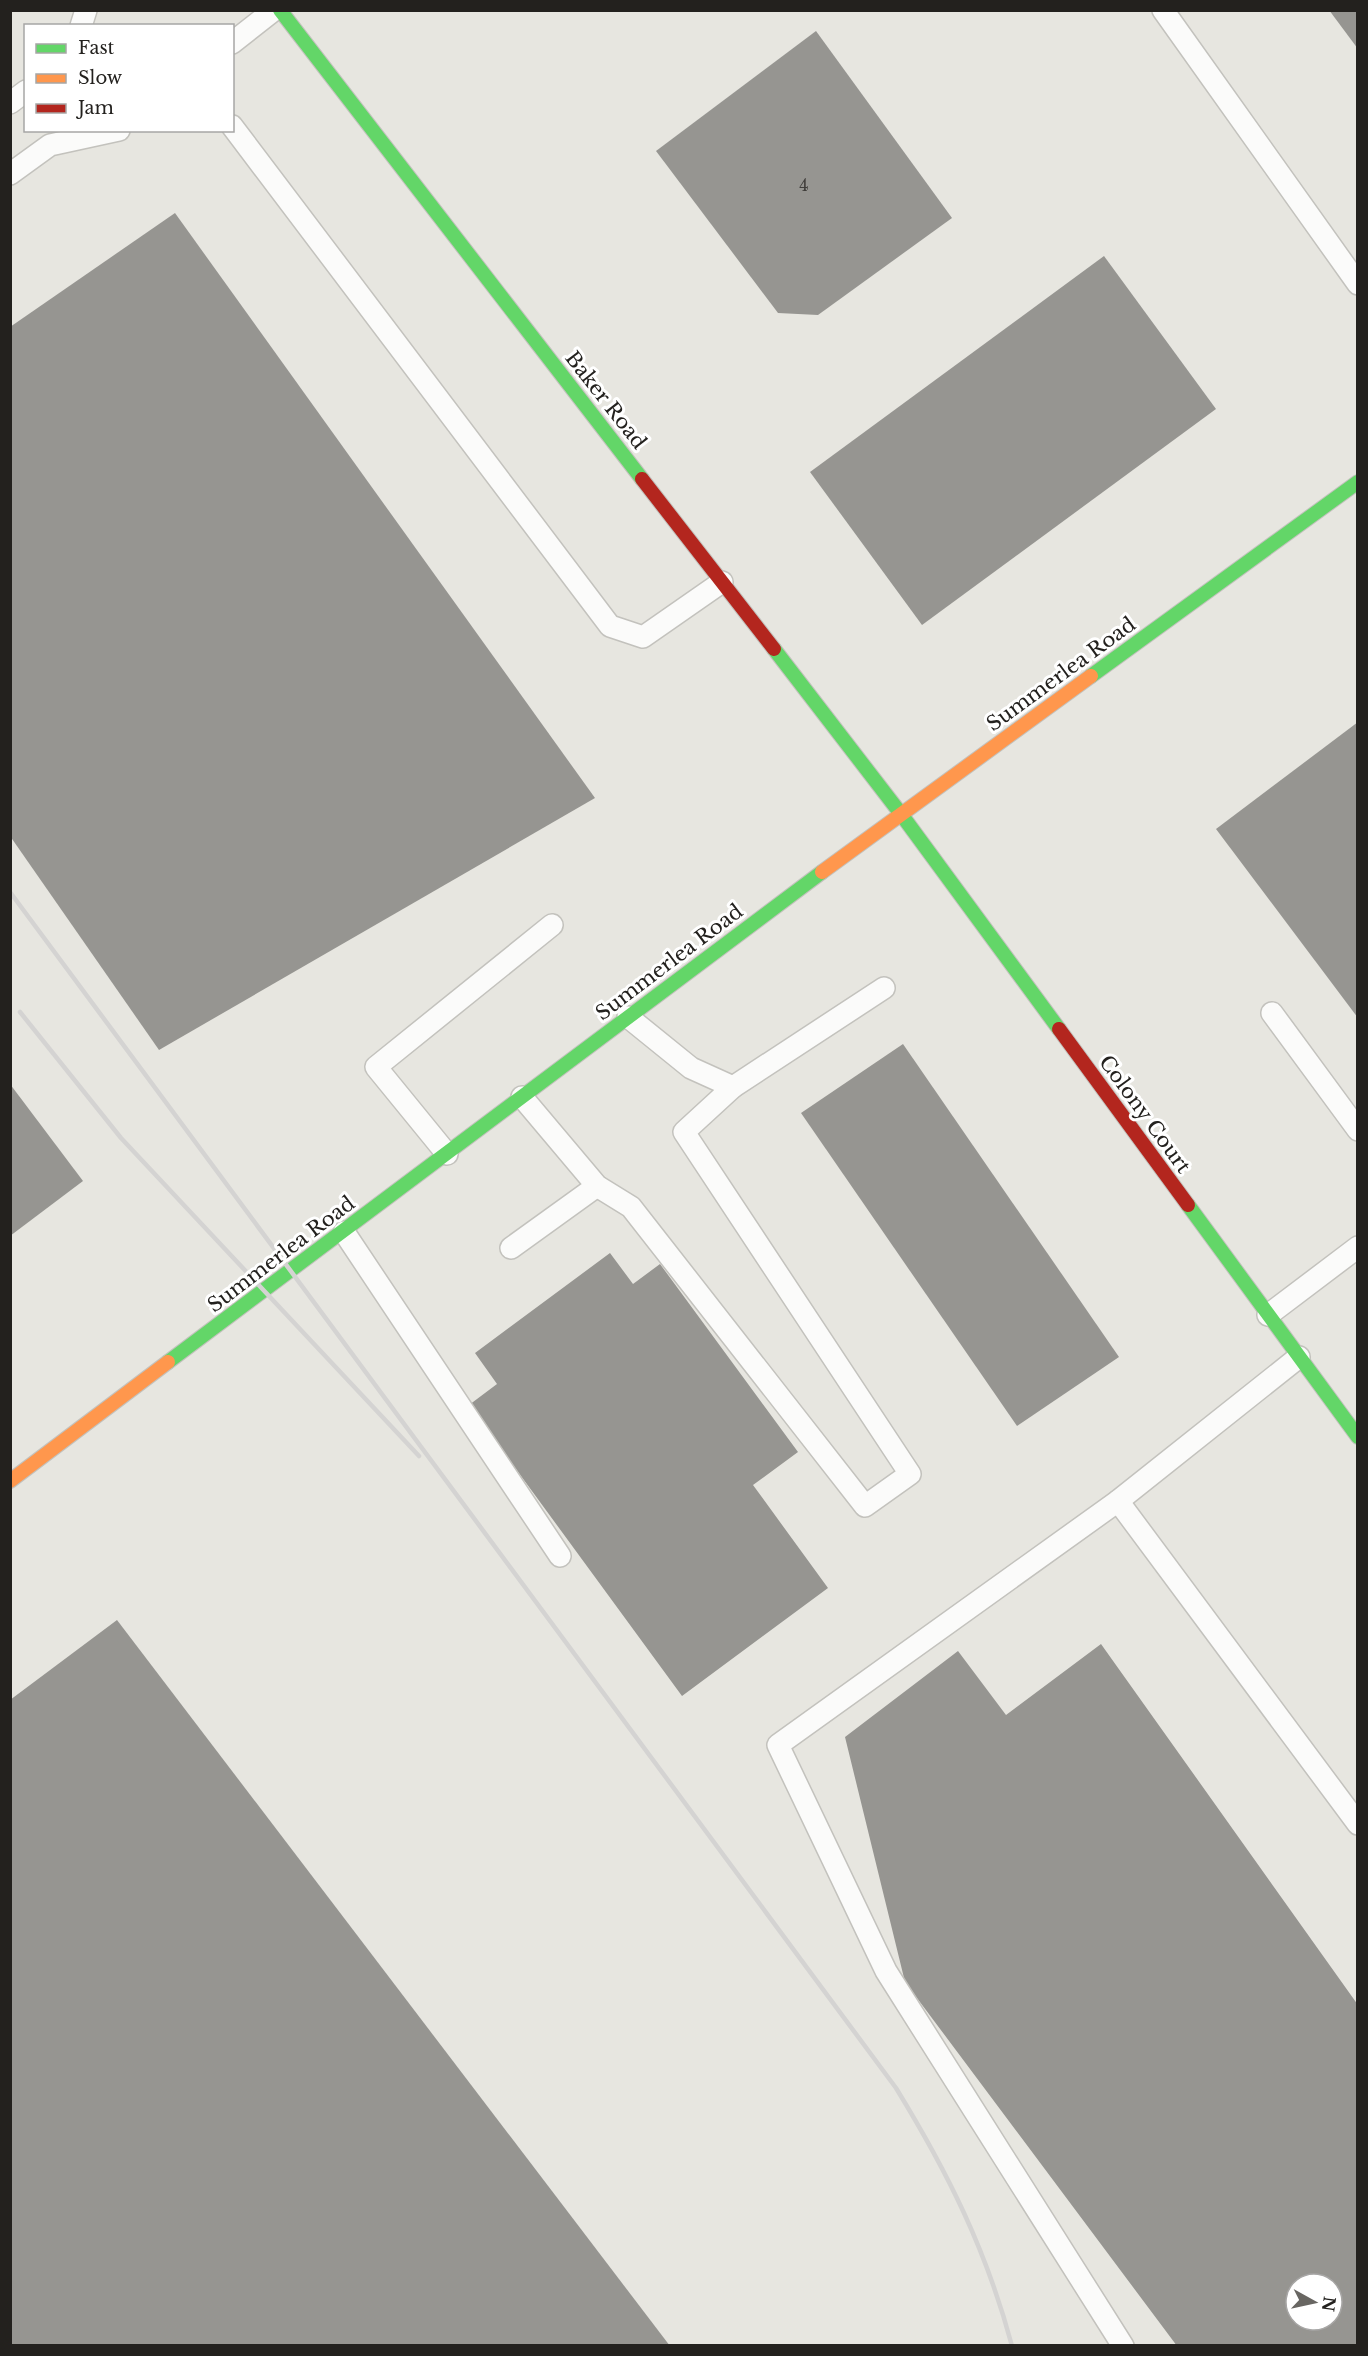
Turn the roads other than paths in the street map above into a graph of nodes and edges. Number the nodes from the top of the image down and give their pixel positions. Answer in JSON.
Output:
{"nodes":[{"id":1,"x":274,"y":10,"type":"edge"},
{"id":2,"x":280,"y":10,"type":"edge"},
{"id":3,"x":1163,"y":10,"type":"edge"},
{"id":4,"x":234,"y":41,"type":"edge"},
{"id":5,"x":24,"y":92,"type":"edge"},
{"id":6,"x":10,"y":103,"type":"edge"},
{"id":7,"x":234,"y":129,"type":"edge"},
{"id":8,"x":110,"y":132,"type":"edge"},
{"id":9,"x":10,"y":174,"type":"edge"},
{"id":10,"x":1358,"y":284,"type":"edge"},
{"id":11,"x":1358,"y":482,"type":"edge"},
{"id":12,"x":722,"y":582,"type":"junction"},
{"id":13,"x":902,"y":814,"type":"junction"},
{"id":14,"x":552,"y":925,"type":"dead end"},
{"id":15,"x":884,"y":988,"type":"dead end"},
{"id":16,"x":1272,"y":1013,"type":"dead end"},
{"id":17,"x":628,"y":1017,"type":"junction"},
{"id":18,"x":733,"y":1088,"type":"junction"},
{"id":19,"x":522,"y":1098,"type":"junction"},
{"id":20,"x":1358,"y":1130,"type":"edge"},
{"id":21,"x":447,"y":1154,"type":"junction"},
{"id":22,"x":597,"y":1186,"type":"junction"},
{"id":23,"x":344,"y":1232,"type":"junction"},
{"id":24,"x":1358,"y":1247,"type":"edge"},
{"id":25,"x":512,"y":1248,"type":"dead end"},
{"id":26,"x":1268,"y":1315,"type":"junction"},
{"id":27,"x":1299,"y":1357,"type":"junction"},
{"id":28,"x":1358,"y":1437,"type":"edge"},
{"id":29,"x":10,"y":1481,"type":"edge"},
{"id":30,"x":1118,"y":1501,"type":"junction"},
{"id":31,"x":560,"y":1556,"type":"dead end"},
{"id":32,"x":1358,"y":1824,"type":"edge"},
{"id":33,"x":1123,"y":2346,"type":"edge"}],
"edges":[{"from":1,"to":4,"type":"lane"},
{"from":2,"to":12,"type":"street","name":"Baker Road"},
{"from":3,"to":10,"type":"lane"},
{"from":5,"to":6,"type":"lane"},
{"from":7,"to":12,"type":"lane"},
{"from":8,"to":9,"type":"lane"},
{"from":11,"to":13,"type":"street","name":"Summerlea Road"},
{"from":12,"to":13,"type":"street","name":"Baker Road"},
{"from":13,"to":17,"type":"street","name":"Summerlea Road"},
{"from":13,"to":26,"type":"street","name":"Colony Court"},
{"from":14,"to":21,"type":"lane"},
{"from":15,"to":18,"type":"lane"},
{"from":16,"to":20,"type":"lane"},
{"from":17,"to":18,"type":"lane"},
{"from":17,"to":19,"type":"street","name":"Summerlea Road"},
{"from":18,"to":22,"type":"lane"},
{"from":19,"to":21,"type":"street","name":"Summerlea Road"},
{"from":19,"to":22,"type":"lane"},
{"from":21,"to":23,"type":"street","name":"Summerlea Road"},
{"from":22,"to":25,"type":"lane"},
{"from":23,"to":29,"type":"street","name":"Summerlea Road"},
{"from":23,"to":31,"type":"lane"},
{"from":24,"to":26,"type":"lane"},
{"from":26,"to":27,"type":"street","name":"Colony Court"},
{"from":27,"to":28,"type":"street","name":"Colony Court"},
{"from":27,"to":30,"type":"lane"},
{"from":30,"to":32,"type":"lane"},
{"from":30,"to":33,"type":"lane"}]}
